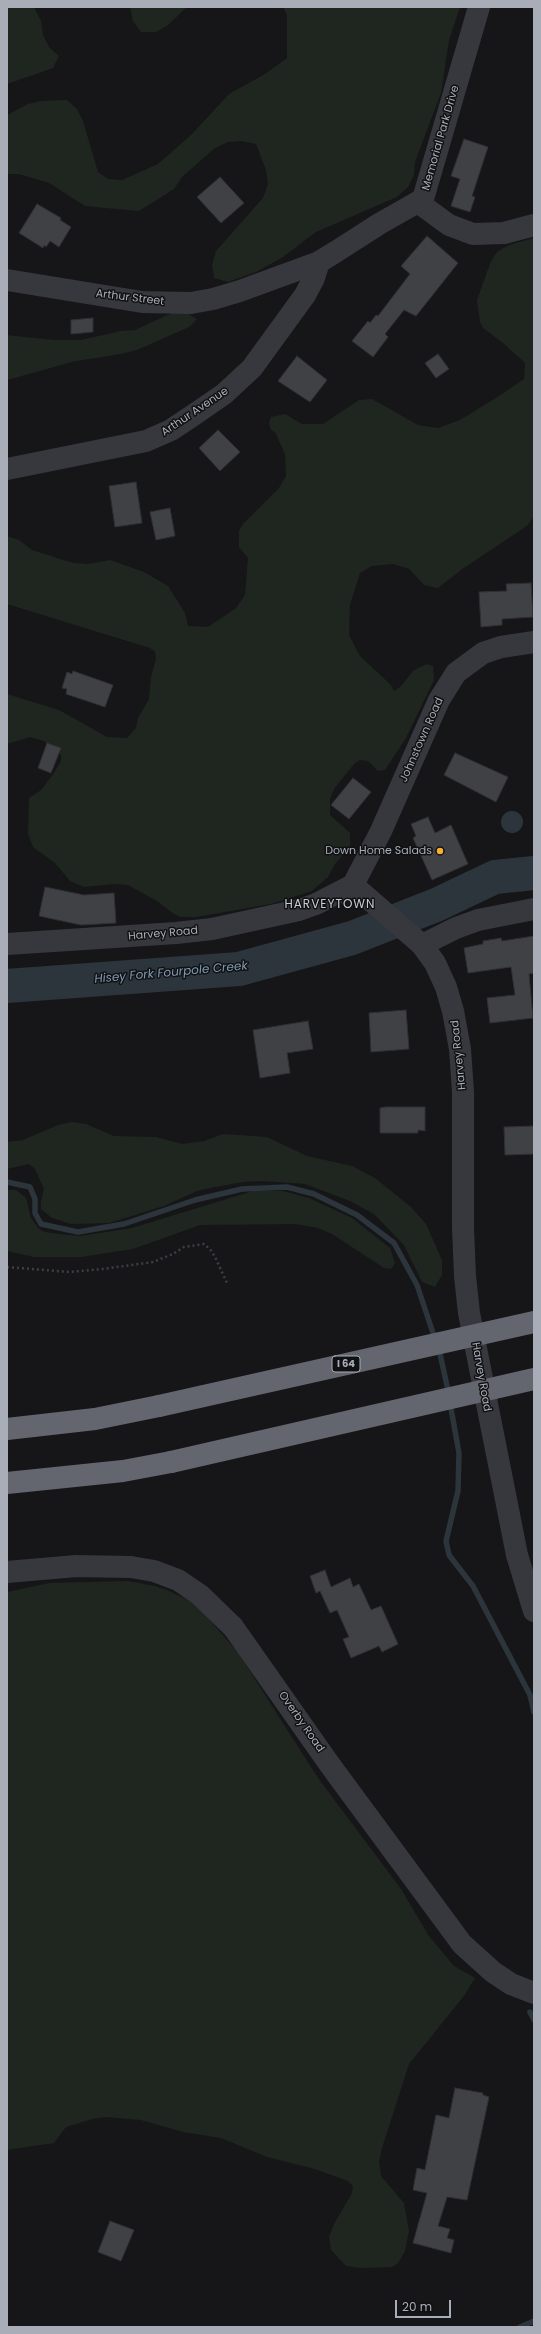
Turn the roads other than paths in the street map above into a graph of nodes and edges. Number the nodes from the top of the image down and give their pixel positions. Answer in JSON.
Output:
{"nodes":[{"id":1,"x":479,"y":7,"type":"edge"},
{"id":2,"x":419,"y":203,"type":"junction"},
{"id":3,"x":534,"y":225,"type":"edge"},
{"id":4,"x":319,"y":262,"type":"junction"},
{"id":5,"x":7,"y":280,"type":"edge"},
{"id":6,"x":7,"y":469,"type":"edge"},
{"id":7,"x":534,"y":642,"type":"edge"},
{"id":8,"x":353,"y":885,"type":"junction"},
{"id":9,"x":534,"y":909,"type":"edge"},
{"id":10,"x":417,"y":940,"type":"junction"},
{"id":11,"x":7,"y":944,"type":"edge"},
{"id":12,"x":534,"y":1322,"type":"edge"},
{"id":13,"x":534,"y":1379,"type":"edge"},
{"id":14,"x":7,"y":1429,"type":"edge"},
{"id":15,"x":7,"y":1483,"type":"edge"},
{"id":16,"x":7,"y":1572,"type":"edge"},
{"id":17,"x":534,"y":1611,"type":"edge"},
{"id":18,"x":534,"y":1993,"type":"edge"}],
"edges":[{"from":1,"to":2,"type":"street","name":"Memorial Park Drive"},
{"from":2,"to":3,"type":"street"},
{"from":2,"to":4,"type":"street","name":"Memorial Park Drive"},
{"from":4,"to":5,"type":"street","name":"Arthur Street"},
{"from":4,"to":6,"type":"street","name":"Arthur Avenue"},
{"from":7,"to":8,"type":"street","name":"Johnstown Road"},
{"from":8,"to":10,"type":"street","name":"Harvey Road"},
{"from":8,"to":11,"type":"street","name":"Harvey Road"},
{"from":9,"to":10,"type":"street"},
{"from":10,"to":17,"type":"street","name":"Harvey Road"},
{"from":12,"to":14,"type":"highway","number":"I 64","bridge":true},
{"from":13,"to":15,"type":"highway","bridge":true},
{"from":16,"to":18,"type":"street","name":"Overby Road"}]}
